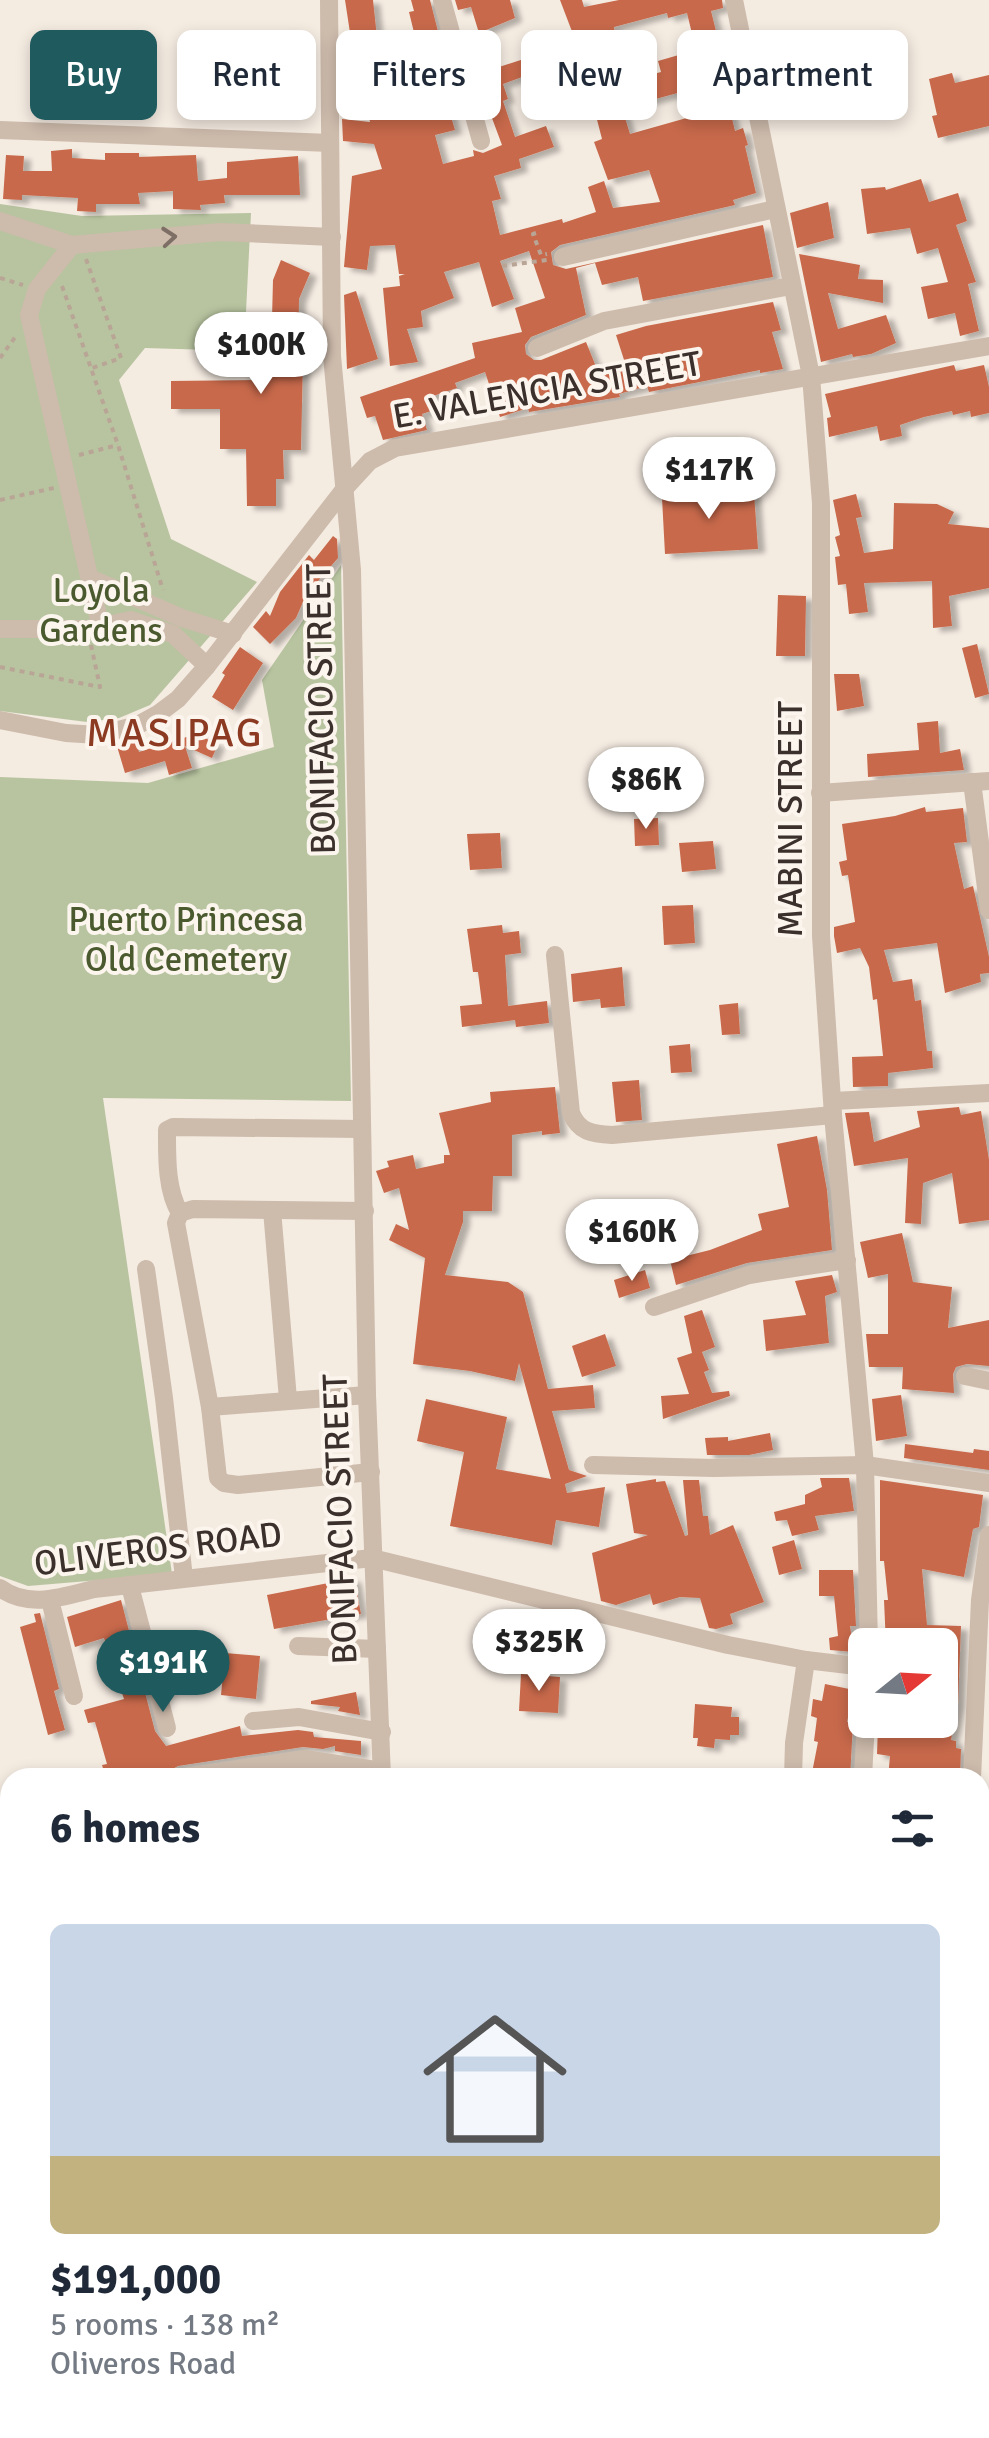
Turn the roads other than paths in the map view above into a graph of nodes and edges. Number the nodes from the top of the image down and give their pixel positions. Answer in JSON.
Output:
{"nodes":[{"id":1,"x":329,"y":0,"type":"edge"},
{"id":2,"x":442,"y":0,"type":"edge"},
{"id":3,"x":734,"y":0,"type":"edge"},
{"id":4,"x":0,"y":130,"type":"edge"},
{"id":5,"x":480,"y":141,"type":"dead end"},
{"id":6,"x":330,"y":143,"type":"junction"},
{"id":7,"x":775,"y":210,"type":"junction"},
{"id":8,"x":0,"y":221,"type":"edge"},
{"id":9,"x":332,"y":237,"type":"junction"},
{"id":10,"x":76,"y":245,"type":"junction"},
{"id":11,"x":563,"y":257,"type":"road end"},
{"id":12,"x":791,"y":286,"type":"junction"},
{"id":13,"x":989,"y":346,"type":"edge"},
{"id":14,"x":537,"y":348,"type":"dead end"},
{"id":15,"x":811,"y":376,"type":"junction"},
{"id":16,"x":346,"y":486,"type":"junction"},
{"id":17,"x":92,"y":579,"type":"junction"},
{"id":18,"x":94,"y":626,"type":"junction"},
{"id":19,"x":177,"y":626,"type":"junction"},
{"id":20,"x":0,"y":629,"type":"edge"},
{"id":21,"x":233,"y":634,"type":"junction"},
{"id":22,"x":207,"y":666,"type":"junction"},
{"id":23,"x":0,"y":720,"type":"edge"},
{"id":24,"x":981,"y":781,"type":"edge"},
{"id":25,"x":820,"y":794,"type":"junction"},
{"id":26,"x":989,"y":910,"type":"edge"},
{"id":27,"x":555,"y":955,"type":"dead end"},
{"id":28,"x":989,"y":1094,"type":"edge"},
{"id":29,"x":833,"y":1108,"type":"junction"},
{"id":30,"x":362,"y":1129,"type":"junction"},
{"id":31,"x":272,"y":1210,"type":"junction"},
{"id":32,"x":365,"y":1211,"type":"junction"},
{"id":33,"x":180,"y":1213,"type":"junction"},
{"id":34,"x":847,"y":1260,"type":"junction"},
{"id":35,"x":146,"y":1269,"type":"dead end"},
{"id":36,"x":654,"y":1307,"type":"dead end"},
{"id":37,"x":965,"y":1376,"type":"dead end"},
{"id":38,"x":989,"y":1381,"type":"edge"},
{"id":39,"x":367,"y":1395,"type":"junction"},
{"id":40,"x":288,"y":1400,"type":"junction"},
{"id":41,"x":210,"y":1407,"type":"junction"},
{"id":42,"x":593,"y":1465,"type":"dead end"},
{"id":43,"x":865,"y":1466,"type":"junction"},
{"id":44,"x":370,"y":1472,"type":"junction"},
{"id":45,"x":989,"y":1483,"type":"edge"},
{"id":46,"x":989,"y":1535,"type":"edge"},
{"id":47,"x":372,"y":1558,"type":"junction"},
{"id":48,"x":184,"y":1578,"type":"junction"},
{"id":49,"x":130,"y":1586,"type":"junction"},
{"id":50,"x":6,"y":1592,"type":"edge"},
{"id":51,"x":50,"y":1600,"type":"junction"},
{"id":52,"x":869,"y":1628,"type":"edge"},
{"id":53,"x":298,"y":1646,"type":"dead end"},
{"id":54,"x":377,"y":1649,"type":"junction"},
{"id":55,"x":806,"y":1660,"type":"junction"},
{"id":56,"x":848,"y":1665,"type":"edge"},
{"id":57,"x":74,"y":1696,"type":"dead end"},
{"id":58,"x":253,"y":1721,"type":"dead end"},
{"id":59,"x":166,"y":1728,"type":"dead end"},
{"id":60,"x":382,"y":1732,"type":"junction"},
{"id":61,"x":865,"y":1738,"type":"edge"},
{"id":62,"x":249,"y":1768,"type":"edge"},
{"id":63,"x":349,"y":1768,"type":"edge"},
{"id":64,"x":382,"y":1768,"type":"edge"},
{"id":65,"x":793,"y":1768,"type":"edge"},
{"id":66,"x":864,"y":1768,"type":"edge"},
{"id":67,"x":972,"y":1768,"type":"edge"}],
"edges":[{"from":1,"to":6,"type":"street","name":"BONIFACIO STREET"},
{"from":2,"to":5,"type":"street"},
{"from":3,"to":7,"type":"street","name":"MABINI STREET"},
{"from":4,"to":6,"type":"street"},
{"from":6,"to":9,"type":"street","name":"BONIFACIO STREET"},
{"from":7,"to":11,"type":"street"},
{"from":7,"to":12,"type":"street","name":"MABINI STREET"},
{"from":8,"to":10,"type":"street"},
{"from":10,"to":9,"type":"street","one_way":true},
{"from":9,"to":16,"type":"street","name":"BONIFACIO STREET"},
{"from":10,"to":17,"type":"street"},
{"from":12,"to":14,"type":"street"},
{"from":12,"to":15,"type":"street","name":"MABINI STREET"},
{"from":13,"to":15,"type":"street","name":"E. VALENCIA STREET"},
{"from":15,"to":16,"type":"street","name":"E. VALENCIA STREET"},
{"from":15,"to":25,"type":"street","name":"MABINI STREET"},
{"from":16,"to":21,"type":"street","name":"E. VALENCIA STREET"},
{"from":16,"to":30,"type":"street","name":"BONIFACIO STREET"},
{"from":17,"to":18,"type":"street"},
{"from":17,"to":19,"type":"street"},
{"from":18,"to":19,"type":"street"},
{"from":18,"to":20,"type":"street"},
{"from":19,"to":21,"type":"street"},
{"from":19,"to":22,"type":"street"},
{"from":21,"to":22,"type":"street","name":"E. VALENCIA STREET"},
{"from":22,"to":23,"type":"street","name":"E. VALENCIA STREET"},
{"from":24,"to":25,"type":"street"},
{"from":24,"to":26,"type":"street"},
{"from":25,"to":29,"type":"street","name":"MABINI STREET"},
{"from":27,"to":29,"type":"street"},
{"from":28,"to":29,"type":"street"},
{"from":29,"to":34,"type":"street","name":"MABINI STREET"},
{"from":30,"to":32,"type":"street","name":"BONIFACIO STREET"},
{"from":30,"to":33,"type":"street"},
{"from":31,"to":32,"type":"street"},
{"from":31,"to":33,"type":"street"},
{"from":31,"to":40,"type":"street"},
{"from":32,"to":39,"type":"street","name":"BONIFACIO STREET"},
{"from":33,"to":41,"type":"street"},
{"from":34,"to":36,"type":"street"},
{"from":34,"to":43,"type":"street","name":"MABINI STREET"},
{"from":35,"to":48,"type":"street"},
{"from":37,"to":38,"type":"street"},
{"from":39,"to":40,"type":"street"},
{"from":39,"to":44,"type":"street","name":"BONIFACIO STREET"},
{"from":40,"to":41,"type":"street"},
{"from":41,"to":44,"type":"street"},
{"from":42,"to":43,"type":"street"},
{"from":43,"to":45,"type":"street"},
{"from":43,"to":52,"type":"street","name":"MABINI STREET"},
{"from":44,"to":47,"type":"street","name":"BONIFACIO STREET"},
{"from":46,"to":67,"type":"street"},
{"from":47,"to":48,"type":"street","name":"OLIVEROS ROAD"},
{"from":47,"to":54,"type":"street","name":"BONIFACIO STREET"},
{"from":47,"to":55,"type":"street","name":"OLIVEROS ROAD"},
{"from":48,"to":49,"type":"street","name":"OLIVEROS ROAD"},
{"from":49,"to":51,"type":"street","name":"OLIVEROS ROAD"},
{"from":49,"to":59,"type":"street"},
{"from":50,"to":51,"type":"street","name":"OLIVEROS ROAD"},
{"from":51,"to":57,"type":"street"},
{"from":53,"to":54,"type":"street"},
{"from":54,"to":60,"type":"street","name":"BONIFACIO STREET"},
{"from":55,"to":56,"type":"street","name":"OLIVEROS ROAD"},
{"from":55,"to":65,"type":"street"},
{"from":58,"to":60,"type":"street"},
{"from":60,"to":64,"type":"street","name":"BONIFACIO STREET"},
{"from":61,"to":66,"type":"street"},
{"from":62,"to":63,"type":"street"}]}
